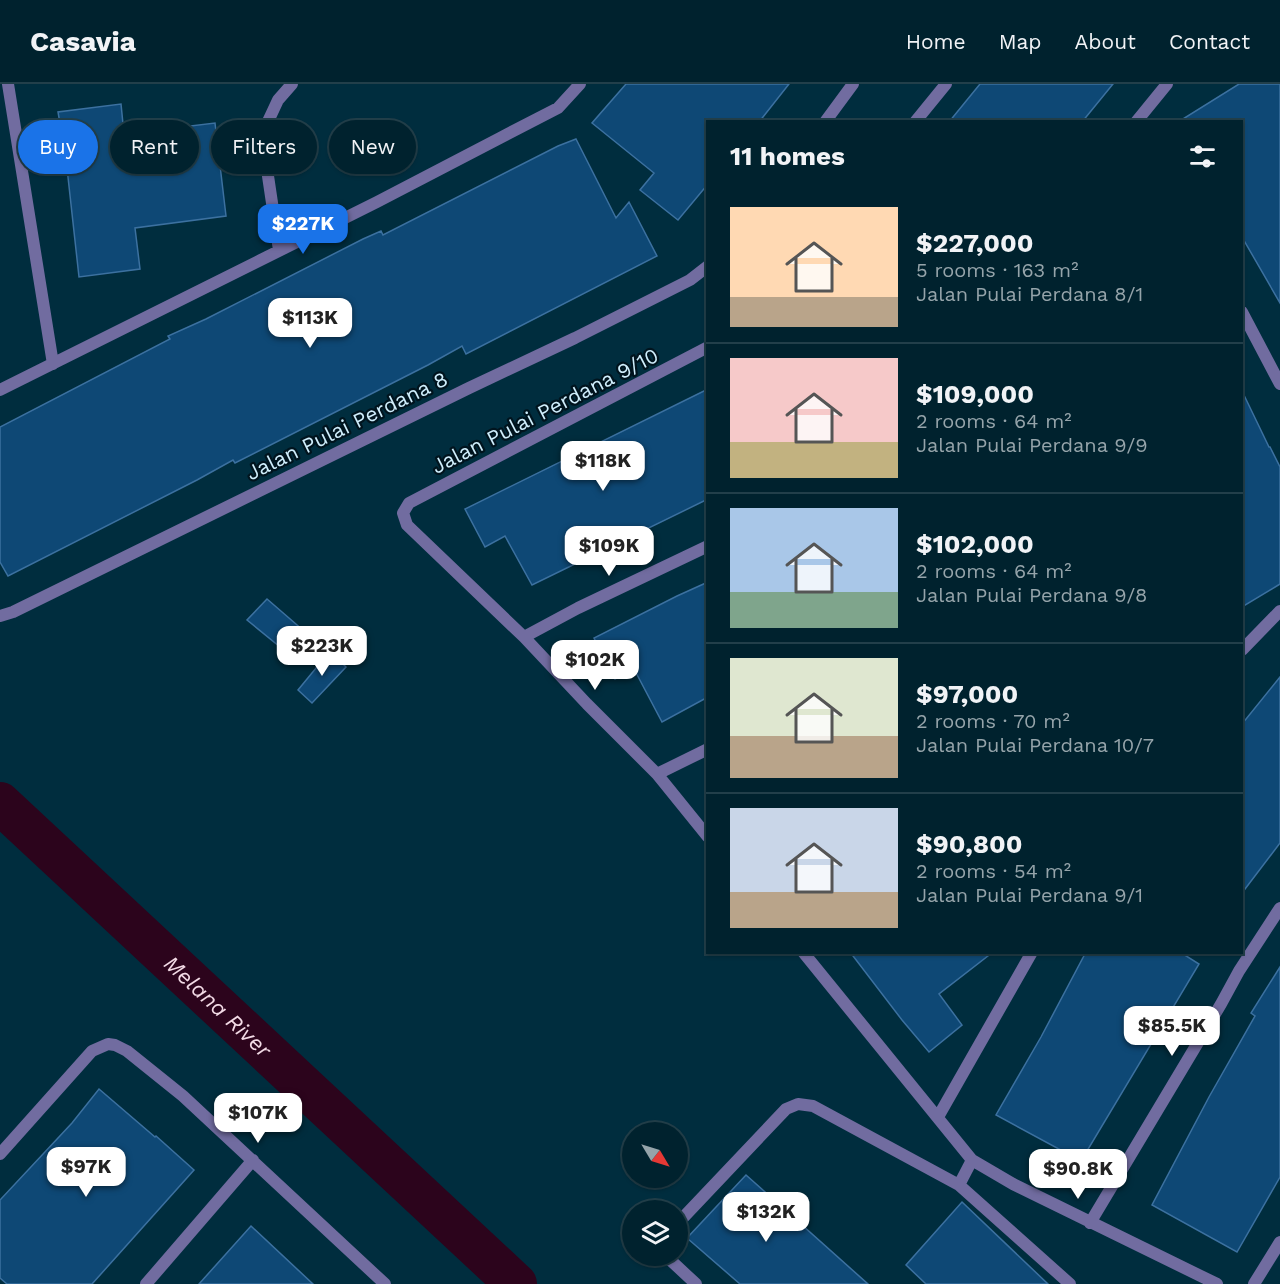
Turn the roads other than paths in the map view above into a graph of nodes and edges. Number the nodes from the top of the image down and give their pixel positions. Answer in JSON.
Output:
{"nodes":[{"id":1,"x":8,"y":84,"type":"edge"},
{"id":2,"x":292,"y":84,"type":"edge"},
{"id":3,"x":580,"y":84,"type":"edge"},
{"id":4,"x":853,"y":84,"type":"edge"},
{"id":5,"x":946,"y":84,"type":"edge"},
{"id":6,"x":1167,"y":84,"type":"edge"},
{"id":7,"x":826,"y":120,"type":"edge"},
{"id":8,"x":917,"y":120,"type":"edge"},
{"id":9,"x":1138,"y":120,"type":"edge"},
{"id":10,"x":279,"y":250,"type":"junction"},
{"id":11,"x":706,"y":268,"type":"edge"},
{"id":12,"x":1243,"y":314,"type":"edge"},
{"id":13,"x":706,"y":348,"type":"edge"},
{"id":14,"x":53,"y":364,"type":"junction"},
{"id":15,"x":1280,"y":384,"type":"edge"},
{"id":16,"x":0,"y":390,"type":"edge"},
{"id":17,"x":706,"y":547,"type":"edge"},
{"id":18,"x":1280,"y":611,"type":"edge"},
{"id":19,"x":0,"y":616,"type":"edge"},
{"id":20,"x":524,"y":637,"type":"junction"},
{"id":21,"x":1243,"y":649,"type":"edge"},
{"id":22,"x":706,"y":750,"type":"edge"},
{"id":23,"x":657,"y":774,"type":"junction"},
{"id":24,"x":706,"y":835,"type":"edge"},
{"id":25,"x":1280,"y":908,"type":"edge"},
{"id":26,"x":805,"y":954,"type":"edge"},
{"id":27,"x":1030,"y":954,"type":"edge"},
{"id":28,"x":938,"y":1117,"type":"junction"},
{"id":29,"x":0,"y":1154,"type":"edge"},
{"id":30,"x":253,"y":1160,"type":"junction"},
{"id":31,"x":972,"y":1160,"type":"junction"},
{"id":32,"x":958,"y":1185,"type":"junction"},
{"id":33,"x":688,"y":1213,"type":"edge"},
{"id":34,"x":1090,"y":1223,"type":"junction"},
{"id":35,"x":1280,"y":1242,"type":"edge"},
{"id":36,"x":677,"y":1266,"type":"edge"},
{"id":37,"x":146,"y":1284,"type":"edge"},
{"id":38,"x":385,"y":1284,"type":"edge"},
{"id":39,"x":696,"y":1284,"type":"edge"},
{"id":40,"x":1070,"y":1284,"type":"edge"},
{"id":41,"x":1217,"y":1284,"type":"edge"},
{"id":42,"x":1254,"y":1284,"type":"edge"}],
"edges":[{"from":1,"to":14,"type":"street"},
{"from":2,"to":10,"type":"street"},
{"from":3,"to":10,"type":"street"},
{"from":4,"to":7,"type":"street"},
{"from":5,"to":8,"type":"street"},
{"from":6,"to":9,"type":"street"},
{"from":10,"to":14,"type":"street"},
{"from":11,"to":19,"type":"street","name":"Jalan Pulai Perdana 8"},
{"from":12,"to":15,"type":"street"},
{"from":13,"to":20,"type":"street","name":"Jalan Pulai Perdana 9/10"},
{"from":14,"to":16,"type":"street"},
{"from":17,"to":20,"type":"street"},
{"from":18,"to":21,"type":"street"},
{"from":20,"to":23,"type":"street"},
{"from":22,"to":23,"type":"street"},
{"from":23,"to":24,"type":"street"},
{"from":25,"to":34,"type":"street"},
{"from":26,"to":28,"type":"street"},
{"from":27,"to":28,"type":"street"},
{"from":28,"to":31,"type":"street"},
{"from":29,"to":30,"type":"street"},
{"from":30,"to":37,"type":"street"},
{"from":30,"to":38,"type":"street"},
{"from":31,"to":32,"type":"street"},
{"from":31,"to":34,"type":"street"},
{"from":32,"to":33,"type":"street"},
{"from":32,"to":40,"type":"street"},
{"from":34,"to":41,"type":"street"},
{"from":35,"to":42,"type":"street"},
{"from":36,"to":39,"type":"street"}]}
